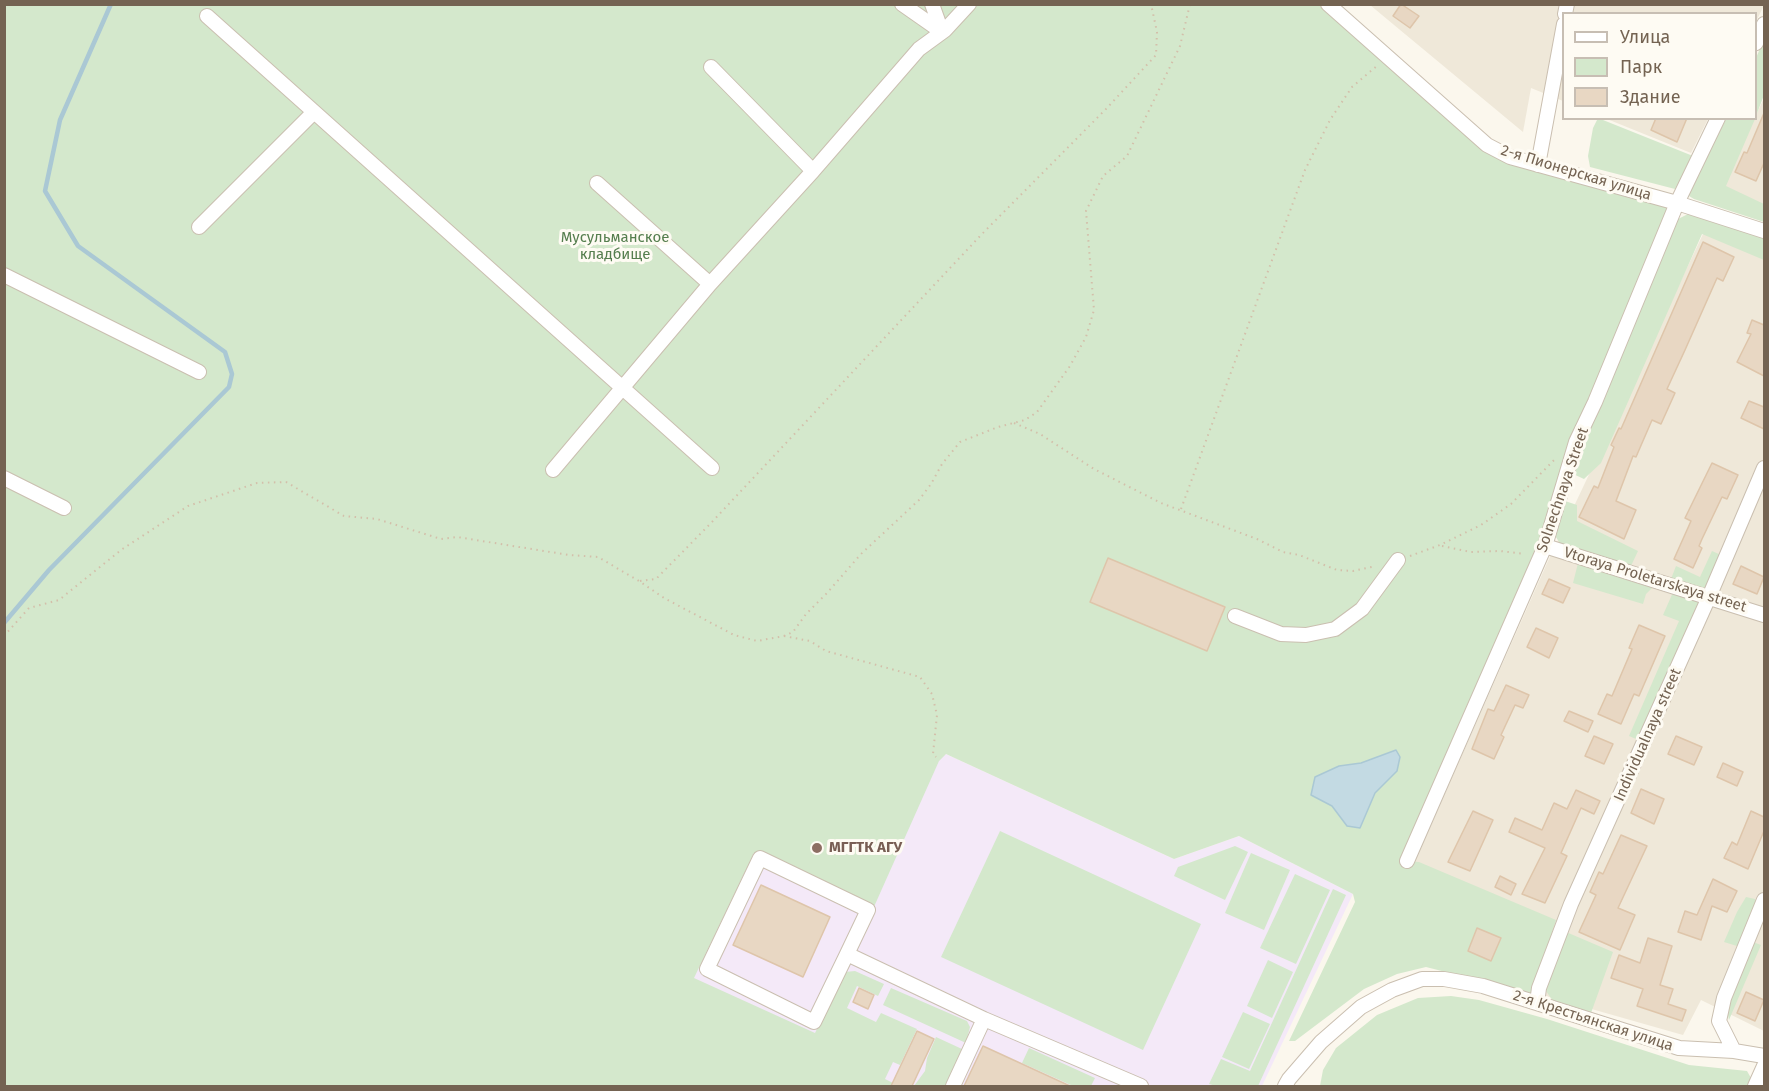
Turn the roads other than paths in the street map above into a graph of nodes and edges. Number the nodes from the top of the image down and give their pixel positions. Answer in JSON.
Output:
{"nodes":[{"id":1,"x":902,"y":4,"type":"edge"},
{"id":2,"x":932,"y":4,"type":"edge"},
{"id":3,"x":969,"y":4,"type":"edge"},
{"id":4,"x":1328,"y":4,"type":"edge"},
{"id":5,"x":207,"y":16,"type":"dead end"},
{"id":6,"x":1764,"y":24,"type":"edge"},
{"id":7,"x":1562,"y":30,"type":"edge"},
{"id":8,"x":942,"y":32,"type":"junction"},
{"id":9,"x":1757,"y":39,"type":"edge"},
{"id":10,"x":711,"y":67,"type":"dead end"},
{"id":11,"x":314,"y":112,"type":"junction"},
{"id":12,"x":1717,"y":120,"type":"edge"},
{"id":13,"x":1538,"y":165,"type":"junction"},
{"id":14,"x":813,"y":171,"type":"junction"},
{"id":15,"x":597,"y":183,"type":"dead end"},
{"id":16,"x":1677,"y":203,"type":"junction"},
{"id":17,"x":199,"y":227,"type":"dead end"},
{"id":18,"x":1764,"y":231,"type":"edge"},
{"id":19,"x":4,"y":275,"type":"edge"},
{"id":20,"x":710,"y":284,"type":"junction"},
{"id":21,"x":199,"y":372,"type":"dead end"},
{"id":22,"x":622,"y":388,"type":"junction"},
{"id":23,"x":712,"y":468,"type":"dead end"},
{"id":24,"x":1764,"y":468,"type":"edge"},
{"id":25,"x":553,"y":470,"type":"dead end"},
{"id":26,"x":4,"y":478,"type":"edge"},
{"id":27,"x":64,"y":508,"type":"dead end"},
{"id":28,"x":1545,"y":546,"type":"junction"},
{"id":29,"x":1398,"y":560,"type":"road end"},
{"id":30,"x":1709,"y":597,"type":"junction"},
{"id":31,"x":1764,"y":615,"type":"edge"},
{"id":32,"x":1235,"y":616,"type":"dead end"},
{"id":33,"x":1407,"y":861,"type":"dead end"},
{"id":34,"x":1764,"y":900,"type":"edge"},
{"id":35,"x":847,"y":954,"type":"junction"},
{"id":36,"x":1537,"y":1003,"type":"junction"},
{"id":37,"x":984,"y":1019,"type":"junction"},
{"id":38,"x":1734,"y":1051,"type":"junction"},
{"id":39,"x":1764,"y":1056,"type":"edge"},
{"id":40,"x":1764,"y":1066,"type":"edge"},
{"id":41,"x":952,"y":1086,"type":"edge"},
{"id":42,"x":1141,"y":1086,"type":"edge"},
{"id":43,"x":1285,"y":1086,"type":"edge"},
{"id":44,"x":1755,"y":1086,"type":"edge"}],
"edges":[{"from":1,"to":8,"type":"street"},
{"from":2,"to":8,"type":"street"},
{"from":3,"to":8,"type":"street"},
{"from":4,"to":13,"type":"street","name":"2-я Пионерская улица"},
{"from":5,"to":11,"type":"street"},
{"from":6,"to":9,"type":"street"},
{"from":7,"to":13,"type":"street"},
{"from":8,"to":14,"type":"street"},
{"from":10,"to":14,"type":"street"},
{"from":11,"to":17,"type":"street"},
{"from":11,"to":22,"type":"street"},
{"from":12,"to":16,"type":"street","name":"Solnechnaya Street"},
{"from":13,"to":16,"type":"street","name":"2-я Пионерская улица"},
{"from":14,"to":20,"type":"street"},
{"from":15,"to":20,"type":"street"},
{"from":16,"to":18,"type":"street","name":"2-я Пионерская улица"},
{"from":16,"to":28,"type":"street","name":"Solnechnaya Street"},
{"from":19,"to":21,"type":"street"},
{"from":20,"to":22,"type":"street"},
{"from":22,"to":23,"type":"street"},
{"from":22,"to":25,"type":"street"},
{"from":24,"to":30,"type":"street","name":"Individualnaya street"},
{"from":26,"to":27,"type":"street"},
{"from":28,"to":30,"type":"street","name":"Vtoraya Proletarskaya street"},
{"from":28,"to":33,"type":"street","name":"Solnechnaya Street"},
{"from":29,"to":32,"type":"street"},
{"from":30,"to":31,"type":"street","name":"Vtoraya Proletarskaya street"},
{"from":30,"to":36,"type":"street","name":"Individualnaya street"},
{"from":34,"to":38,"type":"street"},
{"from":35,"to":35,"type":"street"},
{"from":35,"to":37,"type":"street"},
{"from":36,"to":38,"type":"street","name":"2-я Крестьянская улица"},
{"from":36,"to":43,"type":"street","name":"2-я Крестьянская улица"},
{"from":37,"to":41,"type":"street"},
{"from":37,"to":42,"type":"street"},
{"from":38,"to":39,"type":"street","name":"2-я Крестьянская улица"},
{"from":40,"to":44,"type":"street"}]}
